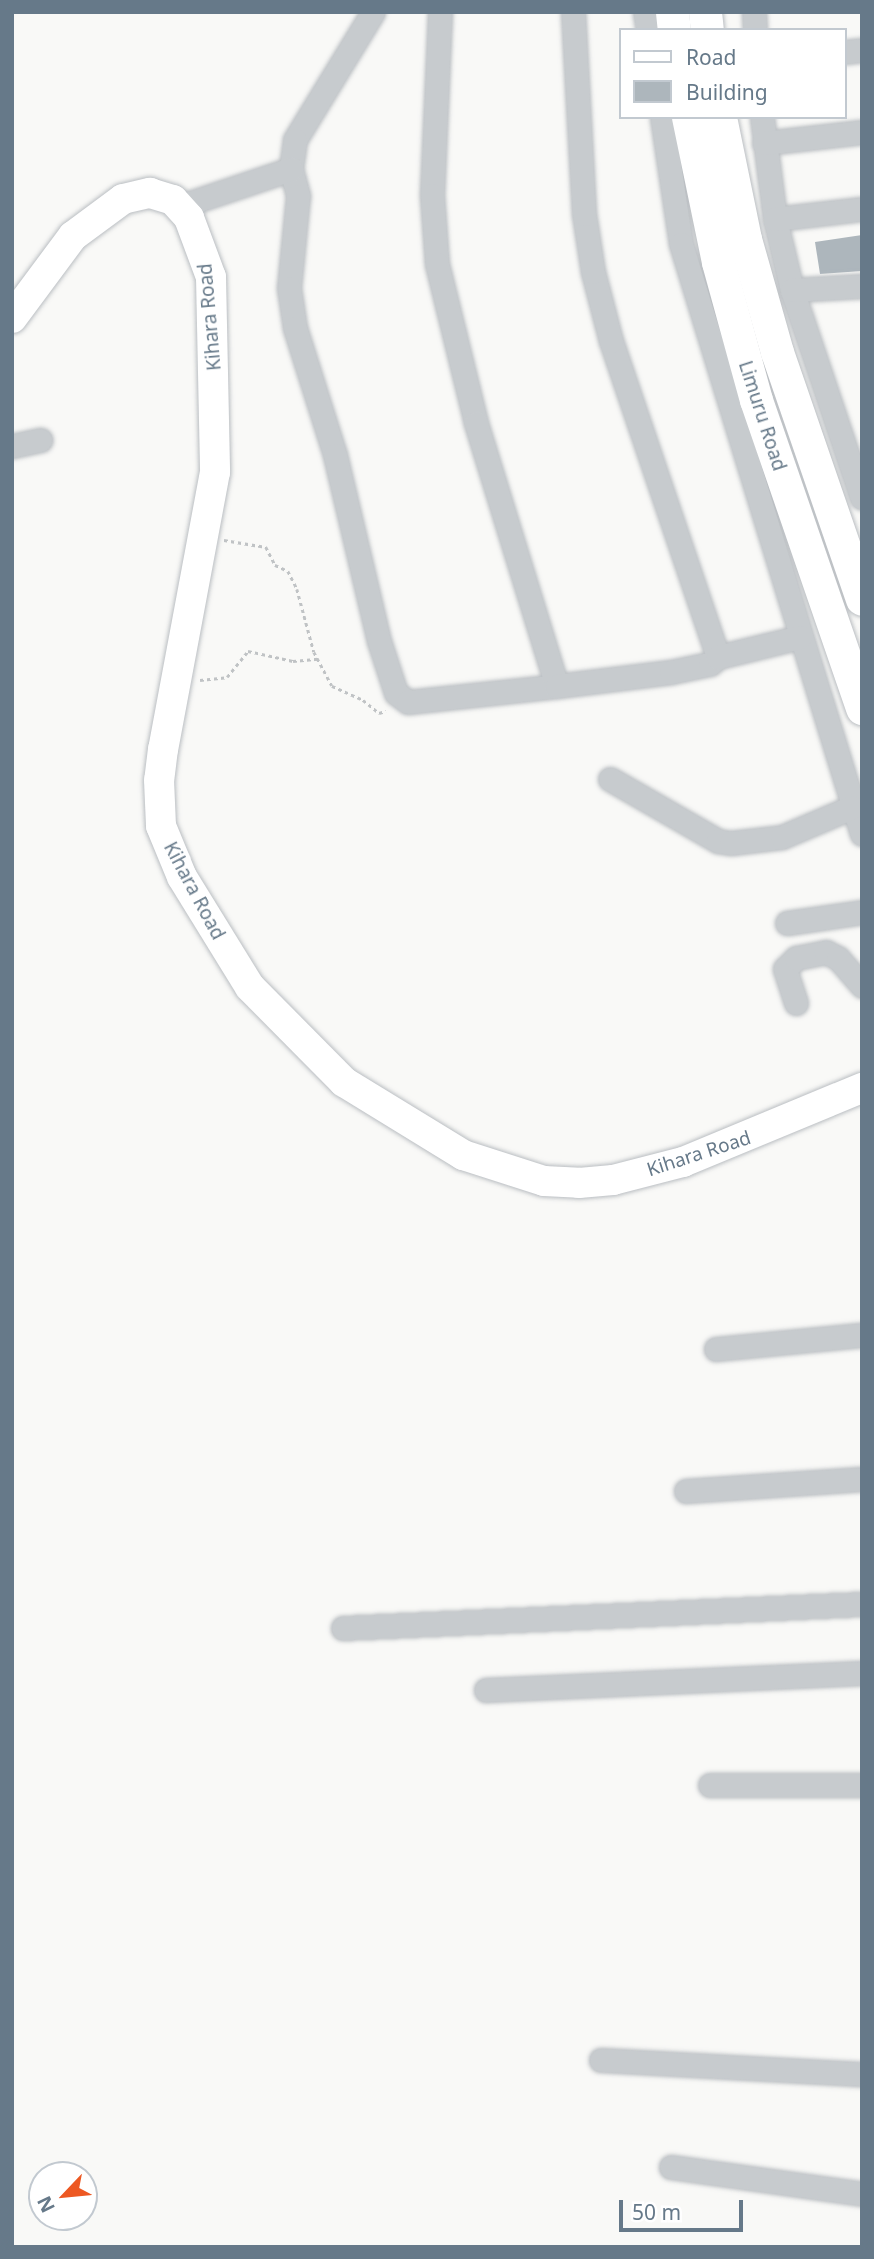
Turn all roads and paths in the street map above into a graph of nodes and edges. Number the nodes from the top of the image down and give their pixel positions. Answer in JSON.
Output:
{"nodes":[{"id":1,"x":373,"y":12,"type":"edge"},
{"id":2,"x":440,"y":12,"type":"edge"},
{"id":3,"x":573,"y":12,"type":"edge"},
{"id":4,"x":662,"y":119,"type":"edge"},
{"id":5,"x":688,"y":119,"type":"edge"},
{"id":6,"x":720,"y":119,"type":"edge"},
{"id":7,"x":762,"y":119,"type":"edge"},
{"id":8,"x":862,"y":132,"type":"edge"},
{"id":9,"x":764,"y":143,"type":"junction"},
{"id":10,"x":291,"y":169,"type":"junction"},
{"id":11,"x":181,"y":206,"type":"junction"},
{"id":12,"x":862,"y":209,"type":"edge"},
{"id":13,"x":775,"y":219,"type":"junction"},
{"id":14,"x":862,"y":286,"type":"edge"},
{"id":15,"x":792,"y":290,"type":"junction"},
{"id":16,"x":12,"y":318,"type":"edge"},
{"id":17,"x":40,"y":440,"type":"dead end"},
{"id":18,"x":12,"y":446,"type":"edge"},
{"id":19,"x":862,"y":498,"type":"edge"},
{"id":20,"x":204,"y":536,"type":"junction"},
{"id":21,"x":862,"y":599,"type":"edge"},
{"id":22,"x":800,"y":638,"type":"junction"},
{"id":23,"x":718,"y":657,"type":"junction"},
{"id":24,"x":318,"y":659,"type":"junction"},
{"id":25,"x":175,"y":678,"type":"junction"},
{"id":26,"x":557,"y":685,"type":"junction"},
{"id":27,"x":416,"y":704,"type":"junction"},
{"id":28,"x":862,"y":708,"type":"edge"},
{"id":29,"x":610,"y":779,"type":"dead end"},
{"id":30,"x":852,"y":807,"type":"junction"},
{"id":31,"x":862,"y":834,"type":"edge"},
{"id":32,"x":862,"y":912,"type":"edge"},
{"id":33,"x":787,"y":923,"type":"dead end"},
{"id":34,"x":862,"y":986,"type":"edge"},
{"id":35,"x":796,"y":1003,"type":"dead end"},
{"id":36,"x":862,"y":1088,"type":"edge"},
{"id":37,"x":862,"y":1335,"type":"edge"},
{"id":38,"x":716,"y":1349,"type":"dead end"},
{"id":39,"x":862,"y":1479,"type":"edge"},
{"id":40,"x":686,"y":1491,"type":"dead end"},
{"id":41,"x":862,"y":1604,"type":"edge"},
{"id":42,"x":343,"y":1628,"type":"dead end"},
{"id":43,"x":862,"y":1673,"type":"edge"},
{"id":44,"x":486,"y":1690,"type":"dead end"},
{"id":45,"x":710,"y":1785,"type":"dead end"},
{"id":46,"x":862,"y":1785,"type":"edge"},
{"id":47,"x":601,"y":2060,"type":"dead end"},
{"id":48,"x":862,"y":2074,"type":"edge"},
{"id":49,"x":671,"y":2167,"type":"dead end"},
{"id":50,"x":862,"y":2194,"type":"edge"}],
"edges":[{"from":1,"to":10,"type":"street"},
{"from":2,"to":26,"type":"street"},
{"from":3,"to":23,"type":"street"},
{"from":4,"to":22,"type":"street"},
{"from":5,"to":28,"type":"highway","name":"Limuru Road"},
{"from":6,"to":21,"type":"highway","name":"Limuru Road"},
{"from":7,"to":9,"type":"street"},
{"from":8,"to":9,"type":"street"},
{"from":9,"to":13,"type":"street"},
{"from":10,"to":11,"type":"street"},
{"from":10,"to":27,"type":"street"},
{"from":11,"to":16,"type":"main road"},
{"from":11,"to":20,"type":"main road","name":"Kihara Road"},
{"from":12,"to":13,"type":"street"},
{"from":13,"to":15,"type":"street"},
{"from":14,"to":15,"type":"street"},
{"from":15,"to":19,"type":"street"},
{"from":17,"to":18,"type":"street"},
{"from":20,"to":24,"type":"path"},
{"from":20,"to":25,"type":"main road","name":"Kihara Road"},
{"from":22,"to":23,"type":"street"},
{"from":22,"to":30,"type":"street"},
{"from":23,"to":26,"type":"street"},
{"from":24,"to":25,"type":"path"},
{"from":24,"to":27,"type":"path"},
{"from":25,"to":36,"type":"main road","name":"Kihara Road"},
{"from":26,"to":27,"type":"street"},
{"from":29,"to":30,"type":"street"},
{"from":30,"to":31,"type":"street"},
{"from":32,"to":33,"type":"street"},
{"from":34,"to":35,"type":"street"},
{"from":37,"to":38,"type":"street"},
{"from":39,"to":40,"type":"street"},
{"from":41,"to":42,"type":"street"},
{"from":43,"to":44,"type":"street"},
{"from":45,"to":46,"type":"street"},
{"from":47,"to":48,"type":"street"},
{"from":49,"to":50,"type":"street"}]}
